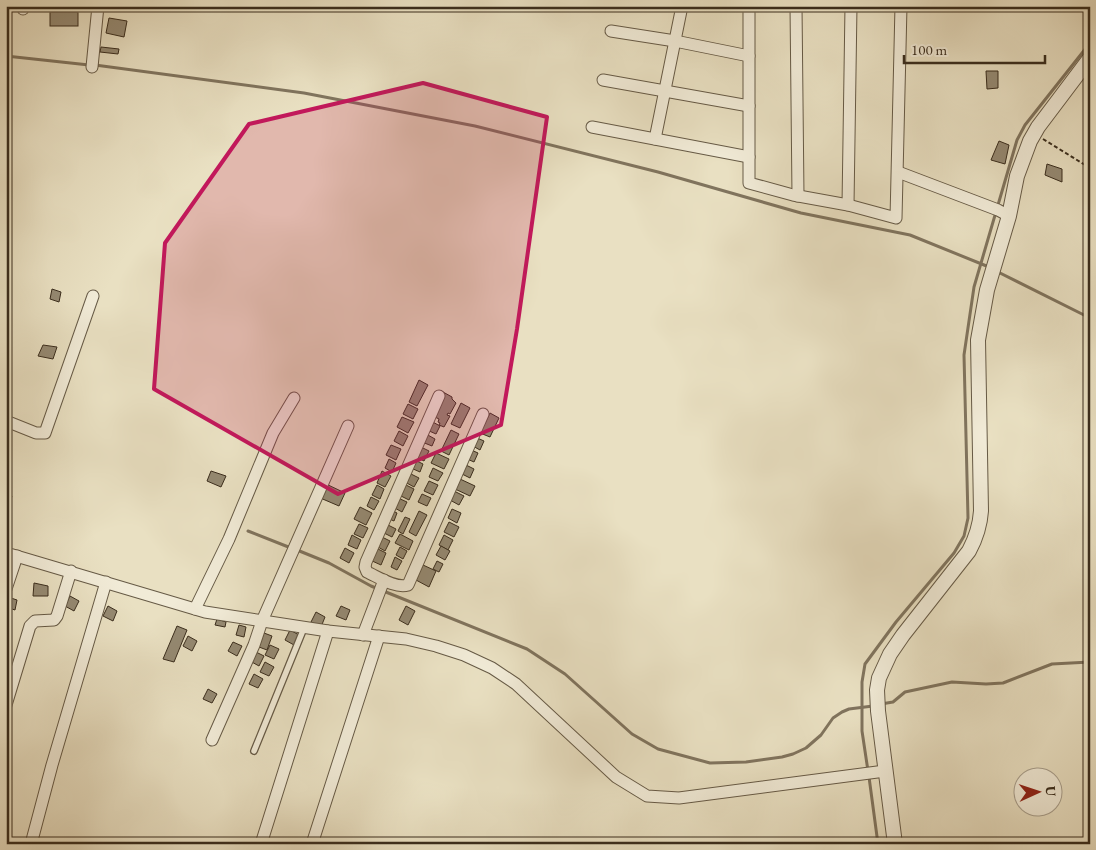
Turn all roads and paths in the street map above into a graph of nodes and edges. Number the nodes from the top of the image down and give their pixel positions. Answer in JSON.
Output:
{"nodes":[{"id":1,"x":98,"y":6,"type":"edge"},
{"id":2,"x":682,"y":6,"type":"edge"},
{"id":3,"x":749,"y":6,"type":"edge"},
{"id":4,"x":796,"y":6,"type":"edge"},
{"id":5,"x":851,"y":6,"type":"edge"},
{"id":6,"x":901,"y":6,"type":"edge"},
{"id":7,"x":611,"y":31,"type":"dead end"},
{"id":8,"x":675,"y":41,"type":"junction"},
{"id":9,"x":749,"y":56,"type":"junction"},
{"id":10,"x":1090,"y":58,"type":"edge"},
{"id":11,"x":92,"y":67,"type":"dead end"},
{"id":12,"x":603,"y":80,"type":"dead end"},
{"id":13,"x":665,"y":91,"type":"junction"},
{"id":14,"x":749,"y":106,"type":"junction"},
{"id":15,"x":592,"y":127,"type":"dead end"},
{"id":16,"x":1034,"y":134,"type":"junction"},
{"id":17,"x":655,"y":139,"type":"junction"},
{"id":18,"x":749,"y":157,"type":"junction"},
{"id":19,"x":1090,"y":168,"type":"edge"},
{"id":20,"x":898,"y":172,"type":"junction"},
{"id":21,"x":798,"y":196,"type":"junction"},
{"id":22,"x":848,"y":205,"type":"junction"},
{"id":23,"x":1009,"y":216,"type":"junction"},
{"id":24,"x":93,"y":296,"type":"dead end"},
{"id":25,"x":439,"y":396,"type":"dead end"},
{"id":26,"x":294,"y":398,"type":"dead end"},
{"id":27,"x":483,"y":414,"type":"dead end"},
{"id":28,"x":6,"y":420,"type":"edge"},
{"id":29,"x":348,"y":426,"type":"dead end"},
{"id":30,"x":12,"y":554,"type":"edge"},
{"id":31,"x":71,"y":571,"type":"junction"},
{"id":32,"x":384,"y":580,"type":"junction"},
{"id":33,"x":106,"y":582,"type":"junction"},
{"id":34,"x":6,"y":588,"type":"edge"},
{"id":35,"x":194,"y":609,"type":"junction"},
{"id":36,"x":262,"y":621,"type":"junction"},
{"id":37,"x":304,"y":628,"type":"junction"},
{"id":38,"x":328,"y":632,"type":"junction"},
{"id":39,"x":363,"y":635,"type":"junction"},
{"id":40,"x":379,"y":636,"type":"junction"},
{"id":41,"x":6,"y":705,"type":"edge"},
{"id":42,"x":212,"y":740,"type":"dead end"},
{"id":43,"x":254,"y":751,"type":"dead end"},
{"id":44,"x":881,"y":771,"type":"junction"},
{"id":45,"x":31,"y":844,"type":"edge"},
{"id":46,"x":260,"y":844,"type":"edge"},
{"id":47,"x":312,"y":844,"type":"edge"},
{"id":48,"x":895,"y":844,"type":"edge"}],
"edges":[{"from":1,"to":11,"type":"street"},
{"from":2,"to":8,"type":"street"},
{"from":3,"to":9,"type":"street"},
{"from":4,"to":21,"type":"street"},
{"from":5,"to":22,"type":"street"},
{"from":6,"to":20,"type":"street"},
{"from":7,"to":8,"type":"street"},
{"from":8,"to":9,"type":"street"},
{"from":8,"to":13,"type":"street"},
{"from":9,"to":14,"type":"street"},
{"from":10,"to":16,"type":"street"},
{"from":12,"to":13,"type":"street"},
{"from":13,"to":14,"type":"street"},
{"from":13,"to":17,"type":"street"},
{"from":14,"to":18,"type":"street"},
{"from":15,"to":17,"type":"street"},
{"from":16,"to":19,"type":"path"},
{"from":16,"to":23,"type":"street"},
{"from":17,"to":18,"type":"street"},
{"from":18,"to":21,"type":"street"},
{"from":20,"to":22,"type":"street"},
{"from":20,"to":23,"type":"street"},
{"from":21,"to":22,"type":"street"},
{"from":23,"to":44,"type":"street"},
{"from":24,"to":28,"type":"street"},
{"from":25,"to":32,"type":"street"},
{"from":26,"to":35,"type":"street"},
{"from":27,"to":32,"type":"street"},
{"from":29,"to":36,"type":"street"},
{"from":30,"to":31,"type":"street"},
{"from":30,"to":34,"type":"street"},
{"from":31,"to":33,"type":"street"},
{"from":31,"to":41,"type":"street"},
{"from":32,"to":39,"type":"street"},
{"from":33,"to":35,"type":"street"},
{"from":33,"to":45,"type":"street"},
{"from":35,"to":36,"type":"street"},
{"from":36,"to":37,"type":"street"},
{"from":36,"to":42,"type":"street"},
{"from":37,"to":38,"type":"street"},
{"from":37,"to":43,"type":"lane"},
{"from":38,"to":39,"type":"street"},
{"from":38,"to":46,"type":"street"},
{"from":39,"to":40,"type":"street"},
{"from":40,"to":44,"type":"street"},
{"from":40,"to":47,"type":"street"},
{"from":44,"to":48,"type":"street"}]}
